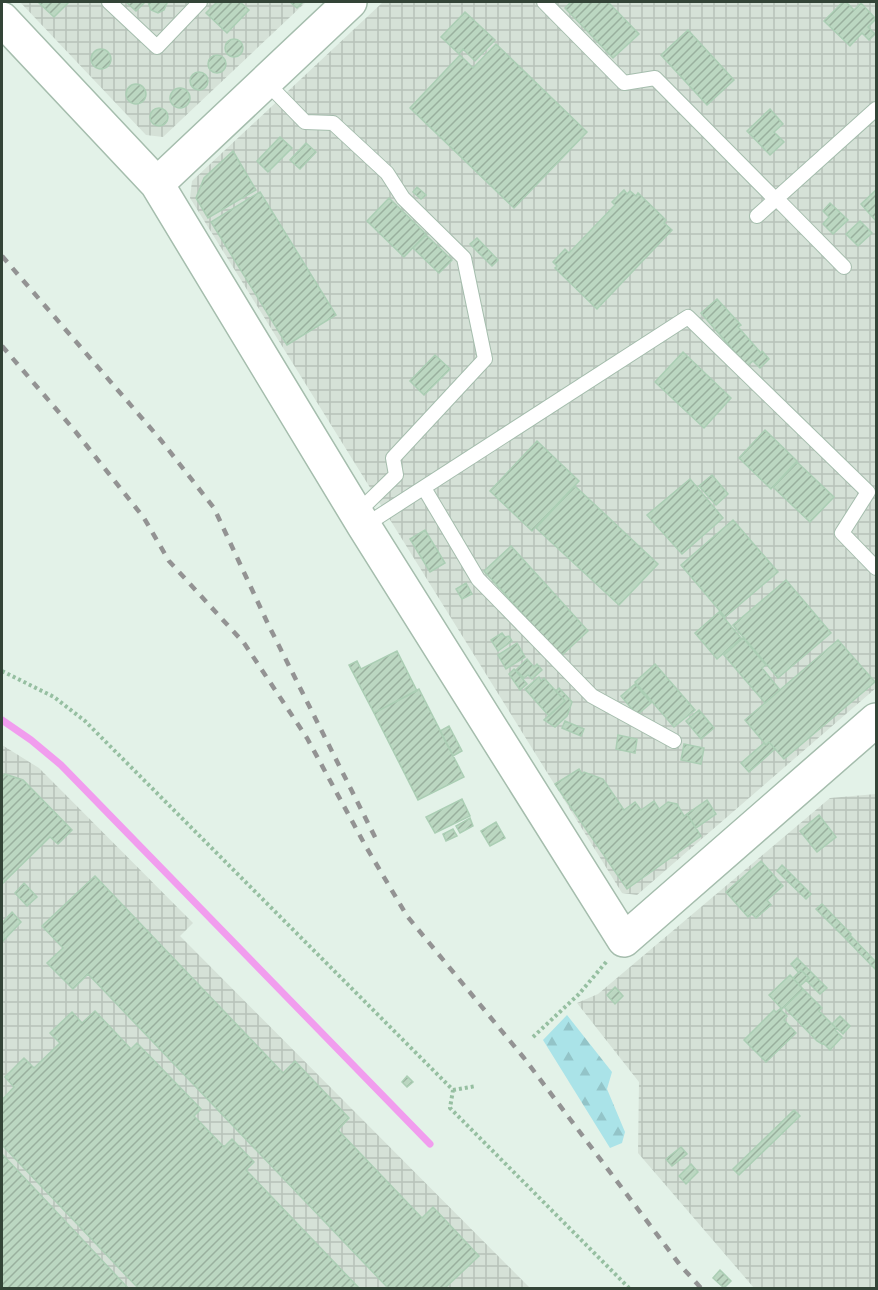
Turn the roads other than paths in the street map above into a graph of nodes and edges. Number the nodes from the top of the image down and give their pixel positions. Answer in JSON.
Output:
{"nodes":[{"id":1,"x":109,"y":2,"type":"edge"},
{"id":2,"x":200,"y":2,"type":"edge"},
{"id":3,"x":350,"y":2,"type":"edge"},
{"id":4,"x":544,"y":2,"type":"edge"},
{"id":5,"x":2,"y":19,"type":"edge"},
{"id":6,"x":265,"y":81,"type":"junction"},
{"id":7,"x":876,"y":109,"type":"edge"},
{"id":8,"x":156,"y":184,"type":"junction"},
{"id":9,"x":776,"y":199,"type":"junction"},
{"id":10,"x":757,"y":216,"type":"dead end"},
{"id":11,"x":844,"y":267,"type":"dead end"},
{"id":12,"x":424,"y":488,"type":"junction"},
{"id":13,"x":360,"y":520,"type":"junction"},
{"id":14,"x":876,"y":568,"type":"edge"},
{"id":15,"x":876,"y":720,"type":"edge"},
{"id":16,"x":674,"y":741,"type":"dead end"}],
"edges":[{"from":1,"to":2,"type":"lane"},
{"from":3,"to":6,"type":"street"},
{"from":4,"to":9,"type":"lane"},
{"from":5,"to":8,"type":"street"},
{"from":6,"to":8,"type":"street"},
{"from":6,"to":13,"type":"lane"},
{"from":7,"to":9,"type":"lane"},
{"from":8,"to":13,"type":"street"},
{"from":9,"to":10,"type":"lane"},
{"from":9,"to":11,"type":"lane"},
{"from":12,"to":13,"type":"lane"},
{"from":12,"to":14,"type":"lane"},
{"from":12,"to":16,"type":"lane"},
{"from":13,"to":15,"type":"street"}]}
